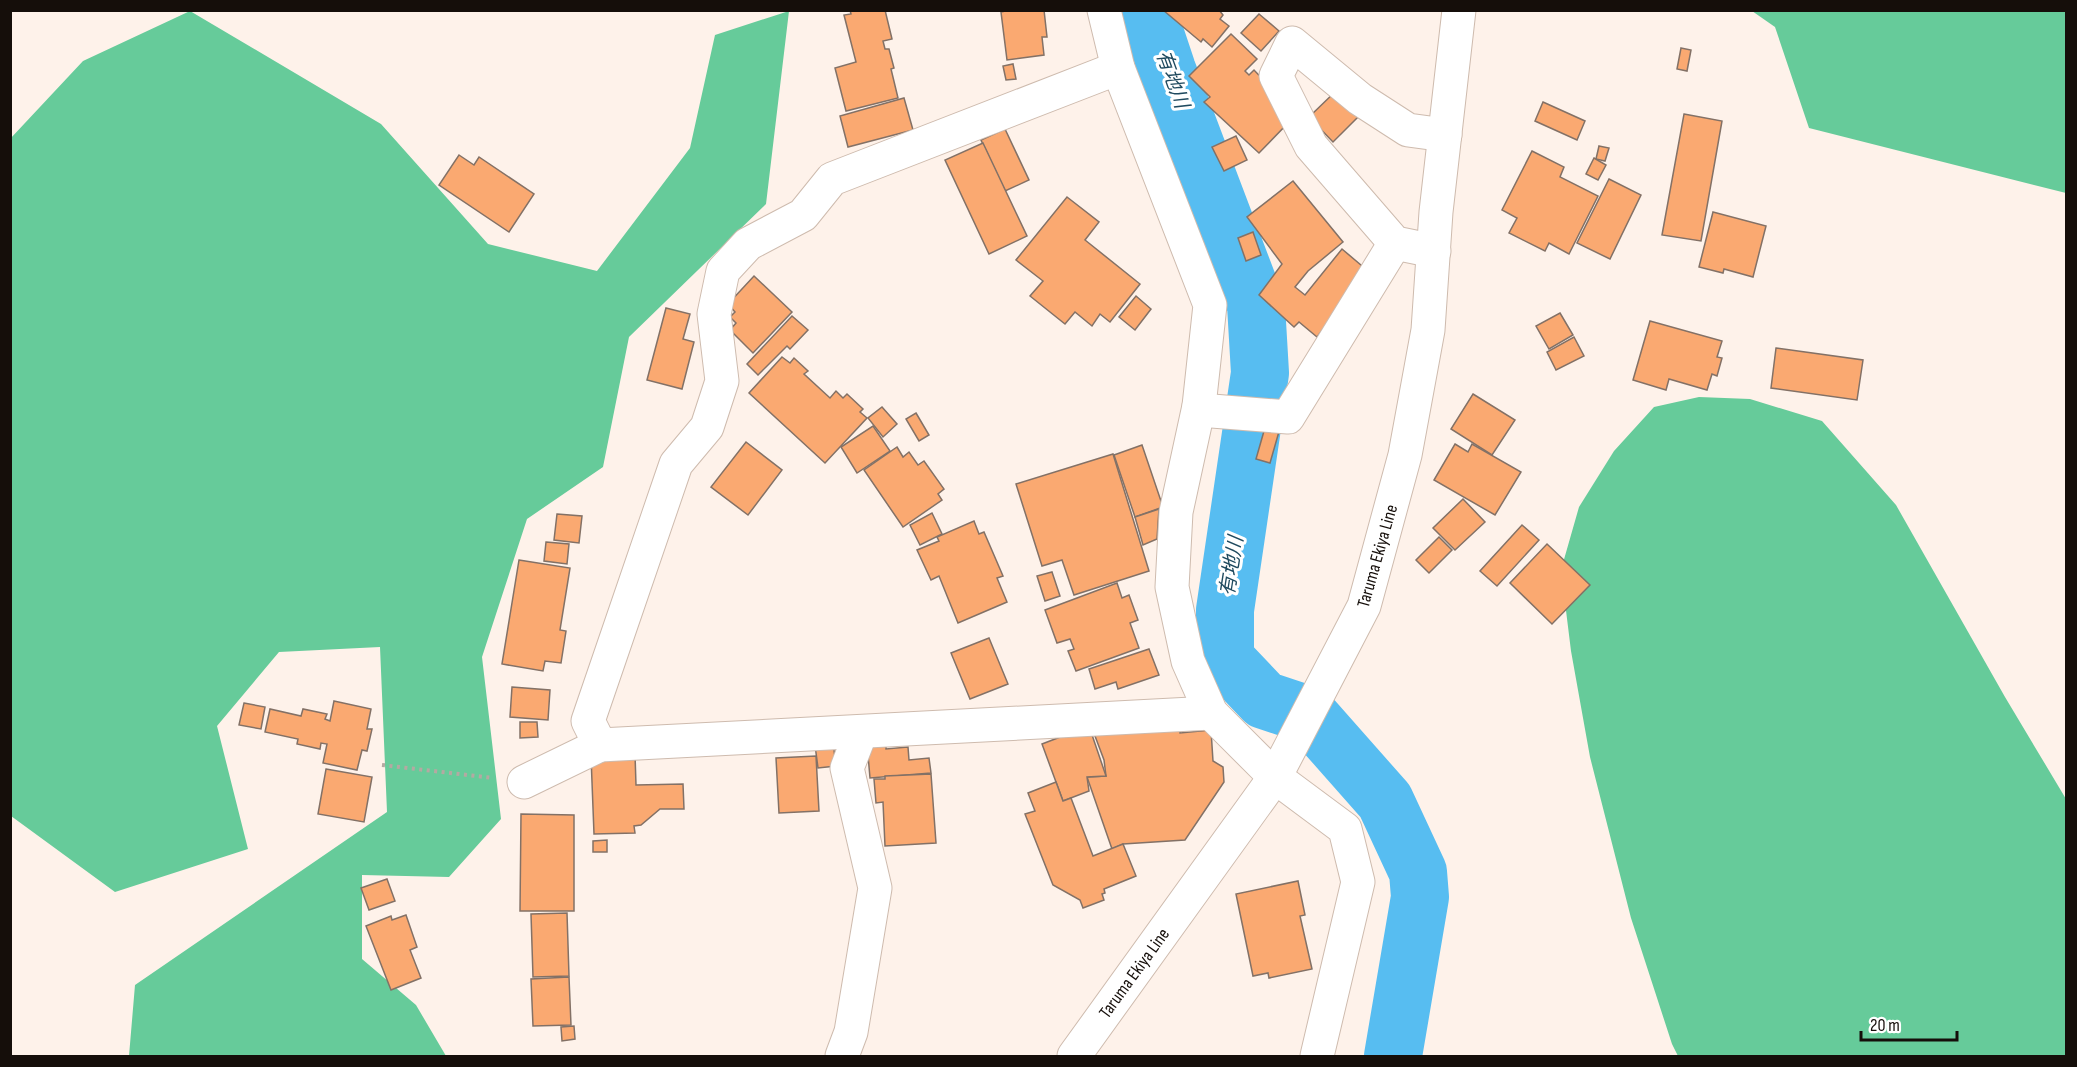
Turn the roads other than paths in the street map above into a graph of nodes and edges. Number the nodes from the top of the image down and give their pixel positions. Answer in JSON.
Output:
{"nodes":[{"id":1,"x":1104,"y":10,"type":"edge"},
{"id":2,"x":1459,"y":10,"type":"edge"},
{"id":3,"x":1118,"y":68,"type":"junction"},
{"id":4,"x":1445,"y":135,"type":"junction"},
{"id":5,"x":1395,"y":243,"type":"junction"},
{"id":6,"x":1434,"y":251,"type":"junction"},
{"id":7,"x":1205,"y":409,"type":"junction"},
{"id":8,"x":1210,"y":713,"type":"junction"},
{"id":9,"x":861,"y":732,"type":"junction"},
{"id":10,"x":600,"y":746,"type":"junction"},
{"id":11,"x":1280,"y":767,"type":"junction"},
{"id":12,"x":524,"y":782,"type":"road end"},
{"id":13,"x":842,"y":1056,"type":"edge"},
{"id":14,"x":1074,"y":1056,"type":"edge"},
{"id":15,"x":1317,"y":1056,"type":"edge"}],
"edges":[{"from":1,"to":3,"type":"street"},
{"from":2,"to":4,"type":"street","name":"Taruma Ekiya Line"},
{"from":3,"to":7,"type":"street"},
{"from":3,"to":10,"type":"street"},
{"from":4,"to":5,"type":"street"},
{"from":4,"to":6,"type":"street","name":"Taruma Ekiya Line"},
{"from":5,"to":6,"type":"street"},
{"from":5,"to":7,"type":"street"},
{"from":6,"to":11,"type":"street","name":"Taruma Ekiya Line"},
{"from":7,"to":8,"type":"street"},
{"from":8,"to":9,"type":"street"},
{"from":8,"to":11,"type":"street"},
{"from":9,"to":10,"type":"street"},
{"from":9,"to":13,"type":"street"},
{"from":10,"to":12,"type":"street"},
{"from":11,"to":14,"type":"street","name":"Taruma Ekiya Line"},
{"from":11,"to":15,"type":"street"}]}
